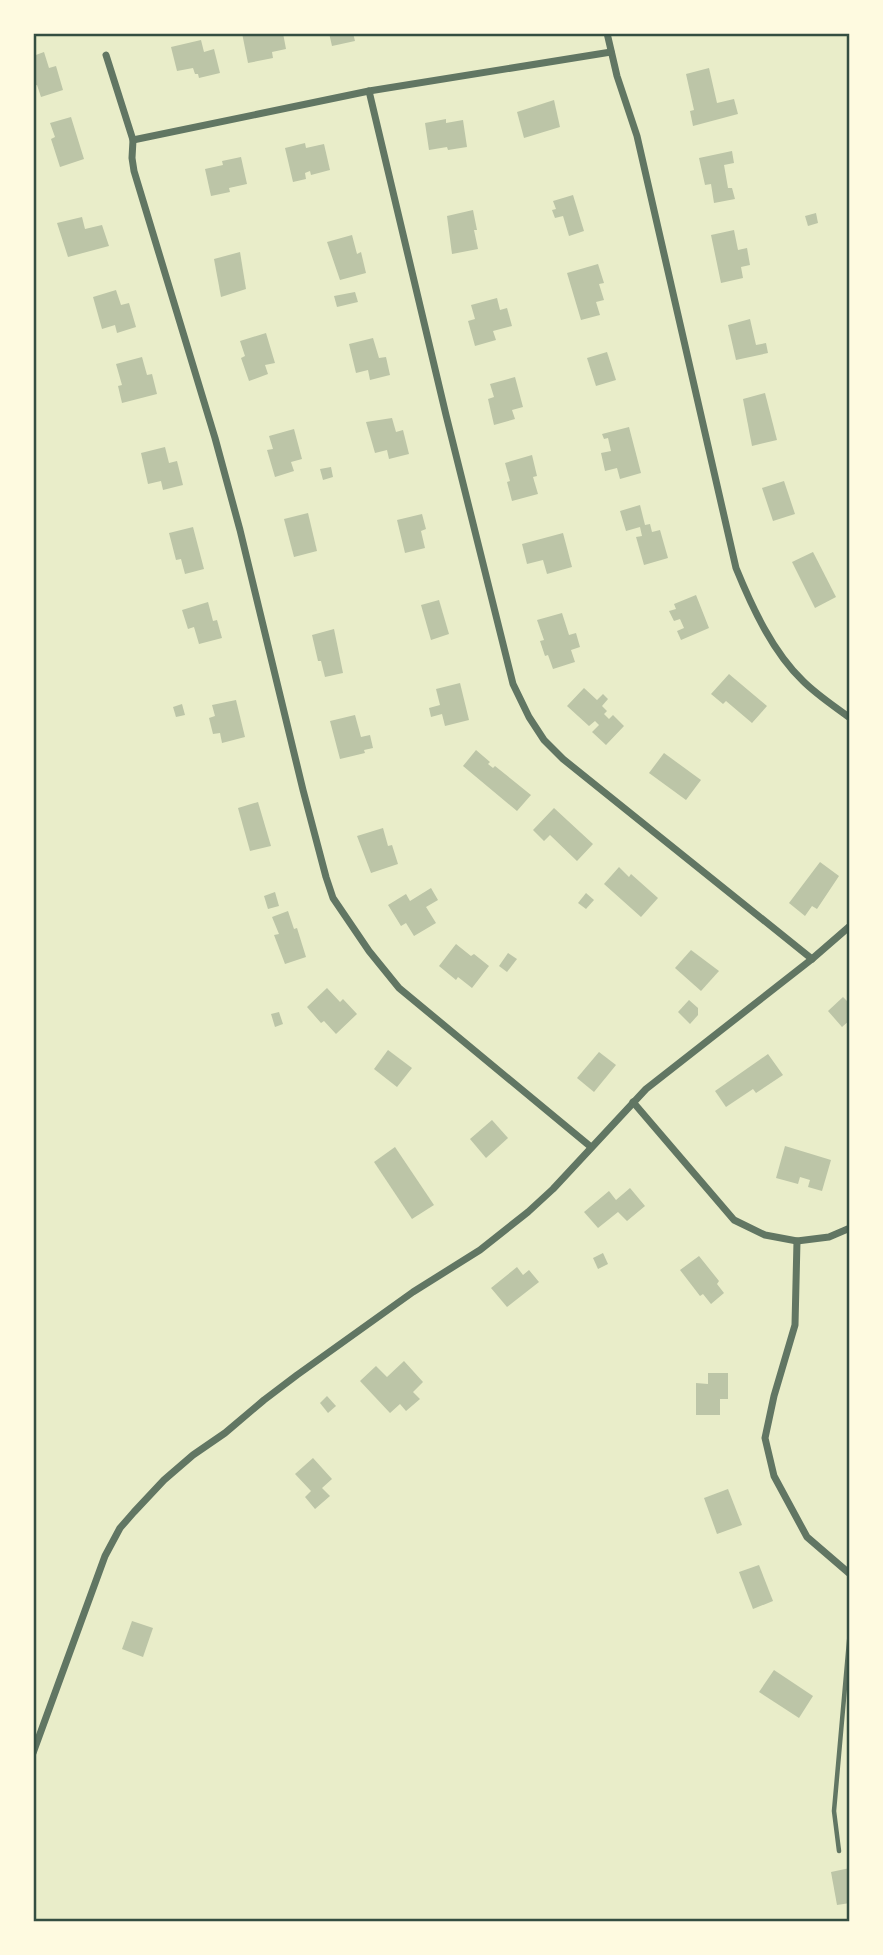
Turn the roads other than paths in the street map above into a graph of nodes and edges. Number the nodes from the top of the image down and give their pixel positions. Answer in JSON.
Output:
{"nodes":[{"id":1,"x":607,"y":33,"type":"edge"},
{"id":2,"x":611,"y":52,"type":"junction"},
{"id":3,"x":106,"y":55,"type":"dead end"},
{"id":4,"x":369,"y":91,"type":"junction"},
{"id":5,"x":134,"y":140,"type":"junction"},
{"id":6,"x":850,"y":718,"type":"edge"},
{"id":7,"x":850,"y":926,"type":"edge"},
{"id":8,"x":812,"y":959,"type":"junction"},
{"id":9,"x":634,"y":1102,"type":"junction"},
{"id":10,"x":591,"y":1147,"type":"junction"},
{"id":11,"x":850,"y":1228,"type":"edge"},
{"id":12,"x":797,"y":1241,"type":"junction"},
{"id":13,"x":850,"y":1574,"type":"edge"},
{"id":14,"x":850,"y":1630,"type":"edge"},
{"id":15,"x":33,"y":1753,"type":"edge"},
{"id":16,"x":839,"y":1851,"type":"dead end"}],
"edges":[{"from":1,"to":2,"type":"street"},
{"from":2,"to":4,"type":"street"},
{"from":2,"to":6,"type":"street"},
{"from":3,"to":5,"type":"street"},
{"from":4,"to":5,"type":"street"},
{"from":4,"to":8,"type":"street"},
{"from":5,"to":10,"type":"street"},
{"from":7,"to":8,"type":"street"},
{"from":8,"to":9,"type":"street"},
{"from":9,"to":10,"type":"street"},
{"from":9,"to":12,"type":"street"},
{"from":10,"to":15,"type":"street"},
{"from":11,"to":12,"type":"street"},
{"from":12,"to":13,"type":"street"},
{"from":14,"to":16,"type":"lane"}]}
